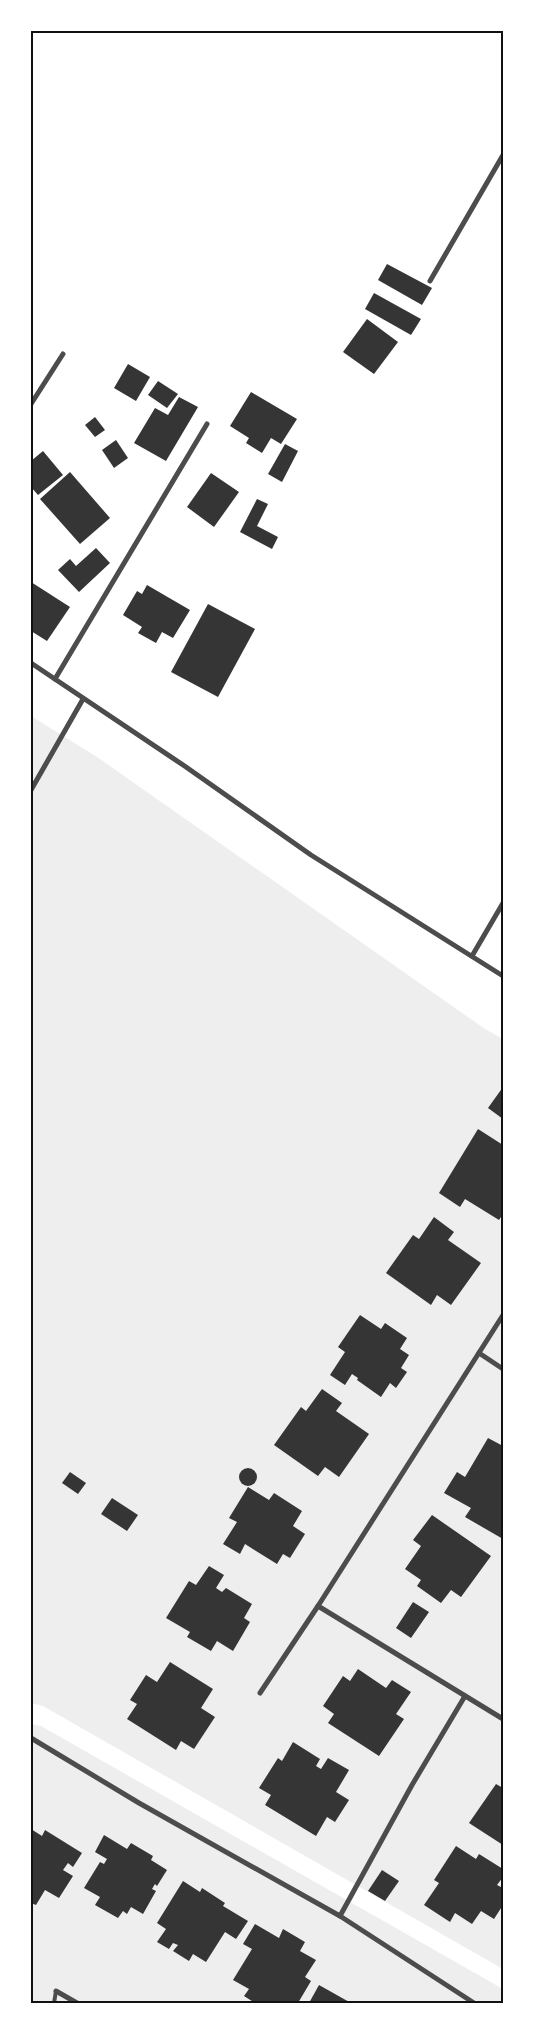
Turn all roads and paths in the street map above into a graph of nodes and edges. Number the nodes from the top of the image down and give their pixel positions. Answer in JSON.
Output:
{"nodes":[{"id":1,"x":503,"y":155,"type":"edge"},
{"id":2,"x":430,"y":281,"type":"dead end"},
{"id":3,"x":63,"y":354,"type":"dead end"},
{"id":4,"x":31,"y":404,"type":"edge"},
{"id":5,"x":207,"y":424,"type":"dead end"},
{"id":6,"x":31,"y":664,"type":"edge"},
{"id":7,"x":55,"y":679,"type":"junction"},
{"id":8,"x":83,"y":699,"type":"junction"},
{"id":9,"x":31,"y":790,"type":"edge"},
{"id":10,"x":503,"y":903,"type":"edge"},
{"id":11,"x":472,"y":956,"type":"junction"},
{"id":12,"x":503,"y":976,"type":"edge"},
{"id":13,"x":503,"y":1315,"type":"edge"},
{"id":14,"x":479,"y":1353,"type":"junction"},
{"id":15,"x":503,"y":1369,"type":"edge"},
{"id":16,"x":318,"y":1606,"type":"junction"},
{"id":17,"x":260,"y":1694,"type":"dead end"},
{"id":18,"x":465,"y":1696,"type":"junction"},
{"id":19,"x":503,"y":1719,"type":"edge"},
{"id":20,"x":31,"y":1738,"type":"edge"},
{"id":21,"x":340,"y":1916,"type":"junction"},
{"id":22,"x":56,"y":1991,"type":"joint"},
{"id":23,"x":472,"y":2002,"type":"edge"},
{"id":24,"x":54,"y":2003,"type":"edge"},
{"id":25,"x":77,"y":2003,"type":"edge"}],
"edges":[{"from":1,"to":2,"type":"street"},
{"from":3,"to":4,"type":"street"},
{"from":5,"to":7,"type":"street"},
{"from":6,"to":7,"type":"street"},
{"from":7,"to":8,"type":"street"},
{"from":8,"to":9,"type":"street"},
{"from":8,"to":11,"type":"street"},
{"from":10,"to":11,"type":"street"},
{"from":11,"to":12,"type":"street"},
{"from":13,"to":14,"type":"street"},
{"from":14,"to":15,"type":"street"},
{"from":14,"to":16,"type":"street"},
{"from":16,"to":17,"type":"street"},
{"from":16,"to":18,"type":"street"},
{"from":18,"to":19,"type":"street"},
{"from":18,"to":21,"type":"street"},
{"from":20,"to":21,"type":"street"},
{"from":21,"to":23,"type":"street"},
{"from":22,"to":24,"type":"lane"},
{"from":22,"to":25,"type":"street"}]}
